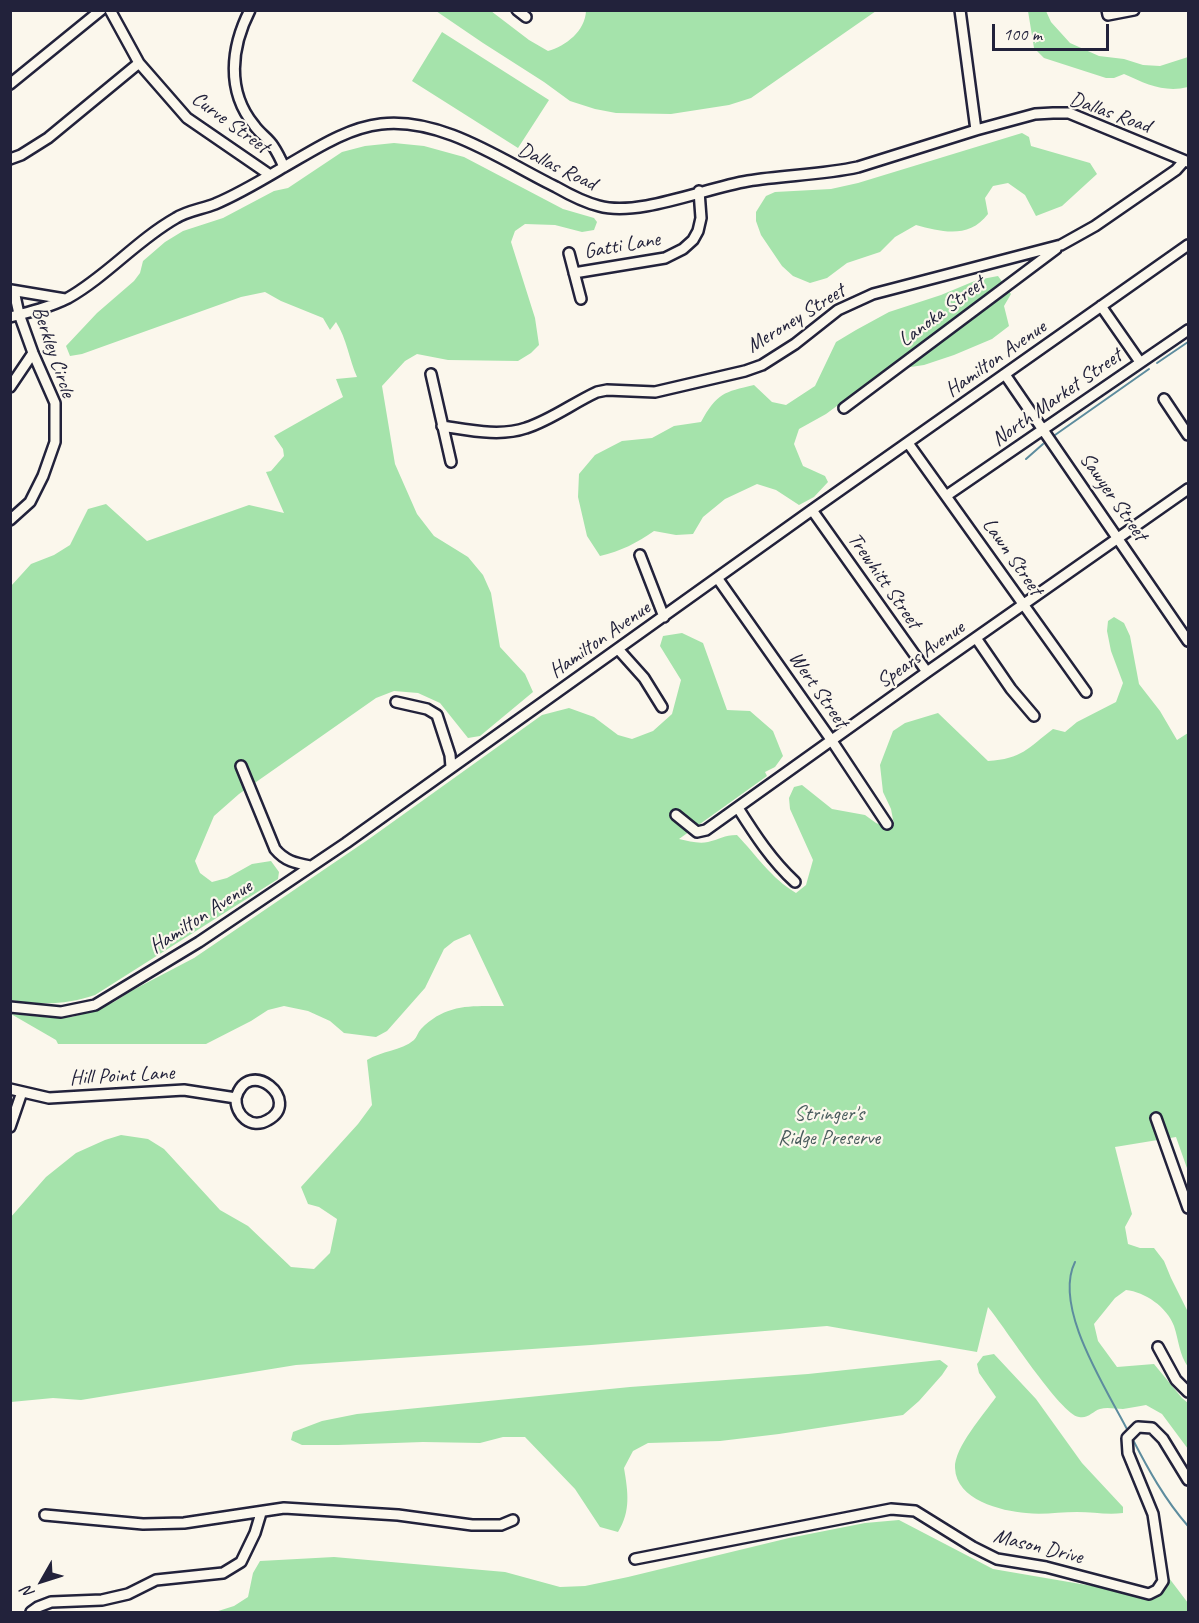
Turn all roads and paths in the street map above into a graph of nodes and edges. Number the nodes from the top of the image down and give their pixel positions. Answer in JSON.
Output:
{"nodes":[{"id":1,"x":101,"y":10,"type":"edge"},
{"id":2,"x":110,"y":10,"type":"edge"},
{"id":3,"x":250,"y":10,"type":"edge"},
{"id":4,"x":517,"y":10,"type":"edge"},
{"id":5,"x":960,"y":10,"type":"edge"},
{"id":6,"x":1134,"y":10,"type":"edge"},
{"id":7,"x":1108,"y":13,"type":"edge"},
{"id":8,"x":526,"y":17,"type":"dead end"},
{"id":9,"x":139,"y":63,"type":"junction"},
{"id":10,"x":10,"y":84,"type":"edge"},
{"id":11,"x":976,"y":130,"type":"junction"},
{"id":12,"x":10,"y":159,"type":"edge"},
{"id":13,"x":1186,"y":161,"type":"edge"},
{"id":14,"x":284,"y":167,"type":"junction"},
{"id":15,"x":270,"y":175,"type":"junction"},
{"id":16,"x":699,"y":191,"type":"junction"},
{"id":17,"x":1061,"y":245,"type":"junction"},
{"id":18,"x":1188,"y":245,"type":"edge"},
{"id":19,"x":569,"y":253,"type":"dead end"},
{"id":20,"x":574,"y":273,"type":"junction"},
{"id":21,"x":12,"y":290,"type":"edge"},
{"id":22,"x":65,"y":299,"type":"junction"},
{"id":23,"x":581,"y":300,"type":"dead end"},
{"id":24,"x":1101,"y":306,"type":"junction"},
{"id":25,"x":15,"y":316,"type":"edge"},
{"id":26,"x":1188,"y":330,"type":"edge"},
{"id":27,"x":33,"y":353,"type":"junction"},
{"id":28,"x":1140,"y":362,"type":"junction"},
{"id":29,"x":431,"y":374,"type":"dead end"},
{"id":30,"x":1006,"y":376,"type":"junction"},
{"id":31,"x":10,"y":387,"type":"edge"},
{"id":32,"x":1164,"y":399,"type":"dead end"},
{"id":33,"x":844,"y":408,"type":"dead end"},
{"id":34,"x":442,"y":426,"type":"junction"},
{"id":35,"x":1043,"y":429,"type":"junction"},
{"id":36,"x":1188,"y":435,"type":"edge"},
{"id":37,"x":908,"y":443,"type":"junction"},
{"id":38,"x":451,"y":462,"type":"dead end"},
{"id":39,"x":1188,"y":489,"type":"edge"},
{"id":40,"x":946,"y":496,"type":"junction"},
{"id":41,"x":812,"y":510,"type":"junction"},
{"id":42,"x":10,"y":520,"type":"edge"},
{"id":43,"x":1120,"y":538,"type":"junction"},
{"id":44,"x":640,"y":555,"type":"dead end"},
{"id":45,"x":718,"y":579,"type":"junction"},
{"id":46,"x":1024,"y":605,"type":"junction"},
{"id":47,"x":664,"y":616,"type":"junction"},
{"id":48,"x":976,"y":638,"type":"junction"},
{"id":49,"x":1188,"y":641,"type":"edge"},
{"id":50,"x":618,"y":649,"type":"junction"},
{"id":51,"x":927,"y":672,"type":"junction"},
{"id":52,"x":1086,"y":692,"type":"dead end"},
{"id":53,"x":396,"y":702,"type":"dead end"},
{"id":54,"x":662,"y":707,"type":"dead end"},
{"id":55,"x":1034,"y":716,"type":"dead end"},
{"id":56,"x":832,"y":741,"type":"junction"},
{"id":57,"x":241,"y":766,"type":"dead end"},
{"id":58,"x":451,"y":767,"type":"junction"},
{"id":59,"x":738,"y":808,"type":"junction"},
{"id":60,"x":676,"y":814,"type":"dead end"},
{"id":61,"x":887,"y":824,"type":"dead end"},
{"id":62,"x":310,"y":866,"type":"junction"},
{"id":63,"x":795,"y":882,"type":"dead end"},
{"id":64,"x":10,"y":1007,"type":"edge"},
{"id":65,"x":10,"y":1089,"type":"edge"},
{"id":66,"x":22,"y":1092,"type":"junction"},
{"id":67,"x":236,"y":1098,"type":"junction"},
{"id":68,"x":1156,"y":1118,"type":"dead end"},
{"id":69,"x":10,"y":1127,"type":"edge"},
{"id":70,"x":1188,"y":1208,"type":"edge"},
{"id":71,"x":1158,"y":1347,"type":"dead end"},
{"id":72,"x":1188,"y":1392,"type":"edge"},
{"id":73,"x":1188,"y":1480,"type":"edge"},
{"id":74,"x":261,"y":1513,"type":"junction"},
{"id":75,"x":45,"y":1515,"type":"dead end"},
{"id":76,"x":513,"y":1520,"type":"dead end"},
{"id":77,"x":635,"y":1559,"type":"dead end"},
{"id":78,"x":31,"y":1612,"type":"edge"}],
"edges":[{"from":1,"to":10,"type":"street"},
{"from":2,"to":9,"type":"street","name":"Curve Street"},
{"from":3,"to":14,"type":"street"},
{"from":4,"to":8,"type":"street"},
{"from":5,"to":11,"type":"street"},
{"from":6,"to":7,"type":"street"},
{"from":9,"to":12,"type":"street"},
{"from":9,"to":15,"type":"street","name":"Curve Street"},
{"from":11,"to":13,"type":"street","name":"Dallas Road"},
{"from":11,"to":16,"type":"street","name":"Dallas Road"},
{"from":13,"to":17,"type":"street","name":"Meroney Street"},
{"from":14,"to":15,"type":"street","name":"Dallas Road"},
{"from":14,"to":16,"type":"street","name":"Dallas Road"},
{"from":15,"to":22,"type":"street","name":"Dallas Road"},
{"from":16,"to":20,"type":"street","name":"Gatti Lane"},
{"from":17,"to":33,"type":"street","name":"Lanoka Street"},
{"from":17,"to":34,"type":"street","name":"Meroney Street"},
{"from":18,"to":24,"type":"street","name":"Hamilton Avenue"},
{"from":19,"to":20,"type":"street","name":"Gatti Lane"},
{"from":20,"to":23,"type":"street","name":"Gatti Lane"},
{"from":21,"to":22,"type":"street"},
{"from":21,"to":25,"type":"street","name":"Berkley Circle"},
{"from":22,"to":25,"type":"street","name":"Dallas Road"},
{"from":24,"to":28,"type":"street"},
{"from":24,"to":30,"type":"street","name":"Hamilton Avenue"},
{"from":25,"to":27,"type":"street","name":"Berkley Circle"},
{"from":26,"to":28,"type":"street","name":"North Market Street"},
{"from":27,"to":31,"type":"street"},
{"from":27,"to":42,"type":"street","name":"Berkley Circle"},
{"from":28,"to":35,"type":"street","name":"North Market Street"},
{"from":29,"to":34,"type":"street"},
{"from":30,"to":35,"type":"street","name":"Sawyer Street"},
{"from":30,"to":37,"type":"street","name":"Hamilton Avenue"},
{"from":32,"to":36,"type":"street"},
{"from":34,"to":38,"type":"street"},
{"from":35,"to":40,"type":"street","name":"North Market Street"},
{"from":35,"to":43,"type":"street","name":"Sawyer Street"},
{"from":37,"to":40,"type":"street","name":"Lawn Street"},
{"from":37,"to":41,"type":"street","name":"Hamilton Avenue"},
{"from":39,"to":43,"type":"street","name":"Spears Avenue"},
{"from":40,"to":46,"type":"street","name":"Lawn Street"},
{"from":41,"to":45,"type":"street","name":"Hamilton Avenue"},
{"from":41,"to":51,"type":"street","name":"Trewhitt Street"},
{"from":43,"to":46,"type":"street","name":"Spears Avenue"},
{"from":43,"to":49,"type":"street","name":"Sawyer Street"},
{"from":44,"to":47,"type":"street"},
{"from":45,"to":47,"type":"street","name":"Hamilton Avenue"},
{"from":45,"to":56,"type":"street","name":"Wert Street"},
{"from":46,"to":48,"type":"street","name":"Spears Avenue"},
{"from":46,"to":52,"type":"street","name":"Lawn Street"},
{"from":47,"to":50,"type":"street","name":"Hamilton Avenue"},
{"from":48,"to":51,"type":"street","name":"Spears Avenue"},
{"from":48,"to":55,"type":"street"},
{"from":50,"to":54,"type":"street"},
{"from":50,"to":58,"type":"street","name":"Hamilton Avenue"},
{"from":51,"to":56,"type":"street","name":"Spears Avenue"},
{"from":53,"to":58,"type":"street"},
{"from":56,"to":59,"type":"street","name":"Spears Avenue"},
{"from":56,"to":61,"type":"street","name":"Wert Street"},
{"from":57,"to":62,"type":"street"},
{"from":58,"to":62,"type":"street","name":"Hamilton Avenue"},
{"from":59,"to":60,"type":"street","name":"Spears Avenue"},
{"from":59,"to":63,"type":"street"},
{"from":62,"to":64,"type":"street","name":"Hamilton Avenue"},
{"from":65,"to":66,"type":"street","name":"Hill Point Lane"},
{"from":66,"to":67,"type":"street","name":"Hill Point Lane"},
{"from":66,"to":69,"type":"street"},
{"from":67,"to":67,"type":"street"},
{"from":68,"to":70,"type":"street"},
{"from":71,"to":72,"type":"street"},
{"from":73,"to":77,"type":"street","name":"Mason Drive"},
{"from":74,"to":75,"type":"street"},
{"from":74,"to":76,"type":"street"},
{"from":74,"to":78,"type":"street"}]}
